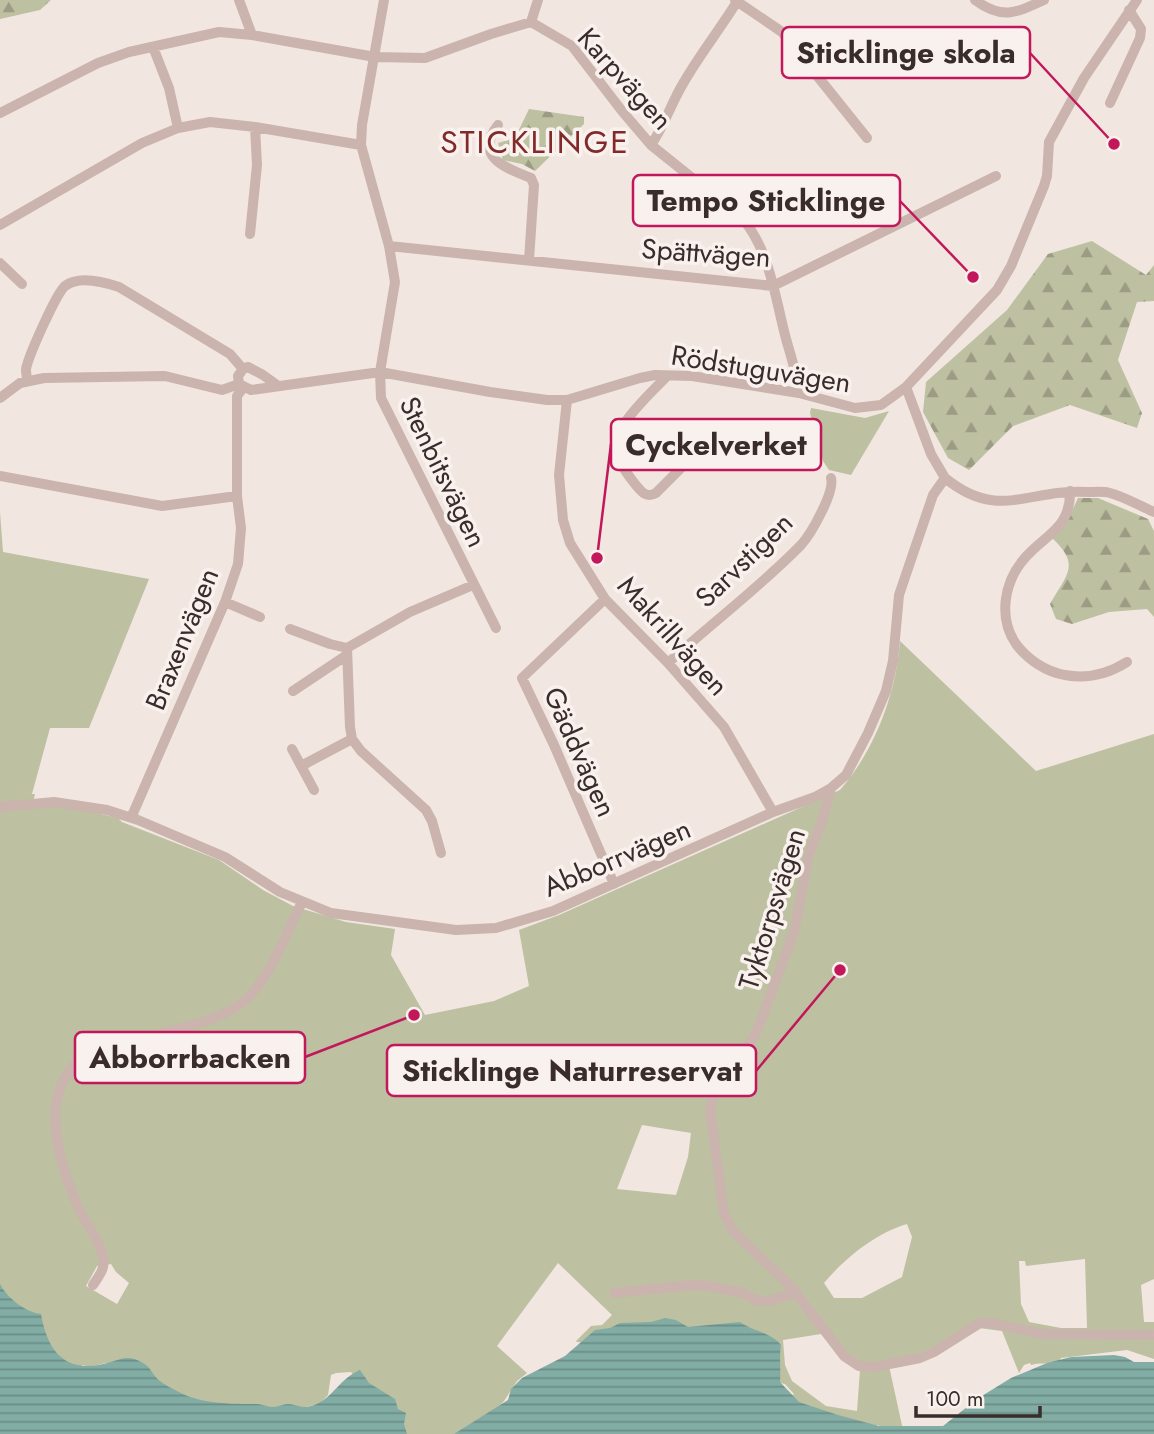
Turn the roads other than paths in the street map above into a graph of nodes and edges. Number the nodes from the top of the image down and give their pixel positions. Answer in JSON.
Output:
{"nodes":[{"id":1,"x":239,"y":0,"type":"edge"},
{"id":2,"x":384,"y":0,"type":"edge"},
{"id":3,"x":538,"y":0,"type":"edge"},
{"id":4,"x":737,"y":0,"type":"edge"},
{"id":5,"x":975,"y":0,"type":"edge"},
{"id":6,"x":1044,"y":0,"type":"edge"},
{"id":7,"x":1137,"y":0,"type":"edge"},
{"id":8,"x":1129,"y":10,"type":"junction"},
{"id":9,"x":531,"y":22,"type":"junction"},
{"id":10,"x":252,"y":34,"type":"junction"},
{"id":11,"x":153,"y":47,"type":"junction"},
{"id":12,"x":375,"y":57,"type":"junction"},
{"id":13,"x":1110,"y":103,"type":"dead end"},
{"id":14,"x":0,"y":113,"type":"edge"},
{"id":15,"x":498,"y":125,"type":"dead end"},
{"id":16,"x":255,"y":127,"type":"junction"},
{"id":17,"x":178,"y":128,"type":"junction"},
{"id":18,"x":867,"y":138,"type":"dead end"},
{"id":19,"x":361,"y":145,"type":"junction"},
{"id":20,"x":651,"y":145,"type":"junction"},
{"id":21,"x":996,"y":176,"type":"dead end"},
{"id":22,"x":0,"y":225,"type":"edge"},
{"id":23,"x":250,"y":234,"type":"dead end"},
{"id":24,"x":389,"y":246,"type":"junction"},
{"id":25,"x":529,"y":260,"type":"junction"},
{"id":26,"x":0,"y":263,"type":"edge"},
{"id":27,"x":22,"y":284,"type":"dead end"},
{"id":28,"x":773,"y":286,"type":"junction"},
{"id":29,"x":243,"y":369,"type":"junction"},
{"id":30,"x":380,"y":372,"type":"junction"},
{"id":31,"x":667,"y":376,"type":"junction"},
{"id":32,"x":28,"y":381,"type":"junction"},
{"id":33,"x":241,"y":386,"type":"junction"},
{"id":34,"x":277,"y":386,"type":"junction"},
{"id":35,"x":906,"y":387,"type":"junction"},
{"id":36,"x":799,"y":393,"type":"junction"},
{"id":37,"x":0,"y":398,"type":"edge"},
{"id":38,"x":568,"y":400,"type":"junction"},
{"id":39,"x":685,"y":464,"type":"dead end"},
{"id":40,"x":0,"y":476,"type":"edge"},
{"id":41,"x":831,"y":478,"type":"dead end"},
{"id":42,"x":945,"y":478,"type":"junction"},
{"id":43,"x":1070,"y":491,"type":"junction"},
{"id":44,"x":237,"y":496,"type":"junction"},
{"id":45,"x":1154,"y":512,"type":"edge"},
{"id":46,"x":473,"y":585,"type":"junction"},
{"id":47,"x":605,"y":600,"type":"junction"},
{"id":48,"x":225,"y":602,"type":"junction"},
{"id":49,"x":260,"y":617,"type":"dead end"},
{"id":50,"x":496,"y":628,"type":"dead end"},
{"id":51,"x":290,"y":629,"type":"dead end"},
{"id":52,"x":347,"y":651,"type":"junction"},
{"id":53,"x":1126,"y":662,"type":"dead end"},
{"id":54,"x":668,"y":663,"type":"junction"},
{"id":55,"x":293,"y":691,"type":"dead end"},
{"id":56,"x":352,"y":739,"type":"junction"},
{"id":57,"x":292,"y":749,"type":"dead end"},
{"id":58,"x":301,"y":766,"type":"junction"},
{"id":59,"x":831,"y":788,"type":"junction"},
{"id":60,"x":314,"y":790,"type":"dead end"},
{"id":61,"x":0,"y":807,"type":"edge"},
{"id":62,"x":774,"y":812,"type":"junction"},
{"id":63,"x":131,"y":818,"type":"junction"},
{"id":64,"x":441,"y":853,"type":"dead end"},
{"id":65,"x":614,"y":884,"type":"junction"},
{"id":66,"x":302,"y":902,"type":"junction"},
{"id":67,"x":93,"y":1285,"type":"dead end"},
{"id":68,"x":796,"y":1292,"type":"junction"},
{"id":69,"x":615,"y":1293,"type":"dead end"},
{"id":70,"x":1154,"y":1335,"type":"edge"}],
"edges":[{"from":1,"to":10,"type":"street"},
{"from":2,"to":12,"type":"street","name":"Stenbitsvägen"},
{"from":3,"to":9,"type":"street"},
{"from":4,"to":18,"type":"street"},
{"from":4,"to":20,"type":"street"},
{"from":5,"to":6,"type":"street"},
{"from":7,"to":8,"type":"street","name":"Rödstuguvägen"},
{"from":8,"to":13,"type":"street"},
{"from":8,"to":35,"type":"street","name":"Rödstuguvägen"},
{"from":9,"to":12,"type":"street"},
{"from":9,"to":20,"type":"street","name":"Karpvägen"},
{"from":10,"to":11,"type":"street"},
{"from":10,"to":12,"type":"street"},
{"from":11,"to":14,"type":"street"},
{"from":11,"to":17,"type":"street"},
{"from":12,"to":19,"type":"street","name":"Stenbitsvägen"},
{"from":15,"to":25,"type":"street"},
{"from":16,"to":17,"type":"street"},
{"from":16,"to":19,"type":"street"},
{"from":16,"to":23,"type":"street"},
{"from":17,"to":22,"type":"street"},
{"from":19,"to":24,"type":"street","name":"Stenbitsvägen"},
{"from":20,"to":28,"type":"street","name":"Karpvägen"},
{"from":21,"to":28,"type":"street","name":"Spättvägen"},
{"from":24,"to":25,"type":"street","name":"Spättvägen"},
{"from":24,"to":30,"type":"street","name":"Stenbitsvägen"},
{"from":25,"to":28,"type":"street","name":"Spättvägen"},
{"from":26,"to":27,"type":"street"},
{"from":28,"to":36,"type":"street","name":"Karpvägen"},
{"from":29,"to":32,"type":"street"},
{"from":29,"to":33,"type":"street"},
{"from":29,"to":34,"type":"street"},
{"from":30,"to":34,"type":"street","name":"Rödstuguvägen"},
{"from":30,"to":38,"type":"street","name":"Rödstuguvägen"},
{"from":30,"to":46,"type":"street","name":"Stenbitsvägen"},
{"from":31,"to":36,"type":"street","name":"Rödstuguvägen"},
{"from":31,"to":38,"type":"street","name":"Rödstuguvägen"},
{"from":31,"to":39,"type":"street"},
{"from":32,"to":33,"type":"street","name":"Rödstuguvägen"},
{"from":32,"to":37,"type":"street","name":"Rödstuguvägen"},
{"from":33,"to":34,"type":"street","name":"Rödstuguvägen"},
{"from":33,"to":44,"type":"street","name":"Braxenvägen"},
{"from":35,"to":36,"type":"street","name":"Rödstuguvägen"},
{"from":35,"to":42,"type":"street"},
{"from":38,"to":47,"type":"street","name":"Makrillvägen"},
{"from":40,"to":44,"type":"street"},
{"from":41,"to":54,"type":"street","name":"Sarvstigen"},
{"from":42,"to":43,"type":"street"},
{"from":42,"to":59,"type":"street","name":"Abborrvägen"},
{"from":43,"to":45,"type":"street"},
{"from":43,"to":53,"type":"street"},
{"from":44,"to":48,"type":"street","name":"Braxenvägen"},
{"from":46,"to":50,"type":"street","name":"Stenbitsvägen"},
{"from":46,"to":52,"type":"street"},
{"from":47,"to":54,"type":"street","name":"Makrillvägen"},
{"from":47,"to":65,"type":"street","name":"Gäddvägen"},
{"from":48,"to":49,"type":"street"},
{"from":48,"to":63,"type":"street","name":"Braxenvägen"},
{"from":51,"to":52,"type":"street"},
{"from":52,"to":55,"type":"street"},
{"from":52,"to":56,"type":"street"},
{"from":54,"to":62,"type":"street","name":"Makrillvägen"},
{"from":56,"to":58,"type":"street"},
{"from":56,"to":64,"type":"street"},
{"from":57,"to":58,"type":"street"},
{"from":58,"to":60,"type":"street"},
{"from":59,"to":62,"type":"street","name":"Abborrvägen"},
{"from":59,"to":68,"type":"street","name":"Tyktorpsvägen"},
{"from":61,"to":63,"type":"street","name":"Abborrvägen"},
{"from":62,"to":65,"type":"street","name":"Abborrvägen"},
{"from":63,"to":66,"type":"street","name":"Abborrvägen"},
{"from":65,"to":66,"type":"street","name":"Abborrvägen"},
{"from":66,"to":67,"type":"street"},
{"from":68,"to":69,"type":"street"},
{"from":68,"to":70,"type":"street","name":"Tyktorpsvägen"}]}
